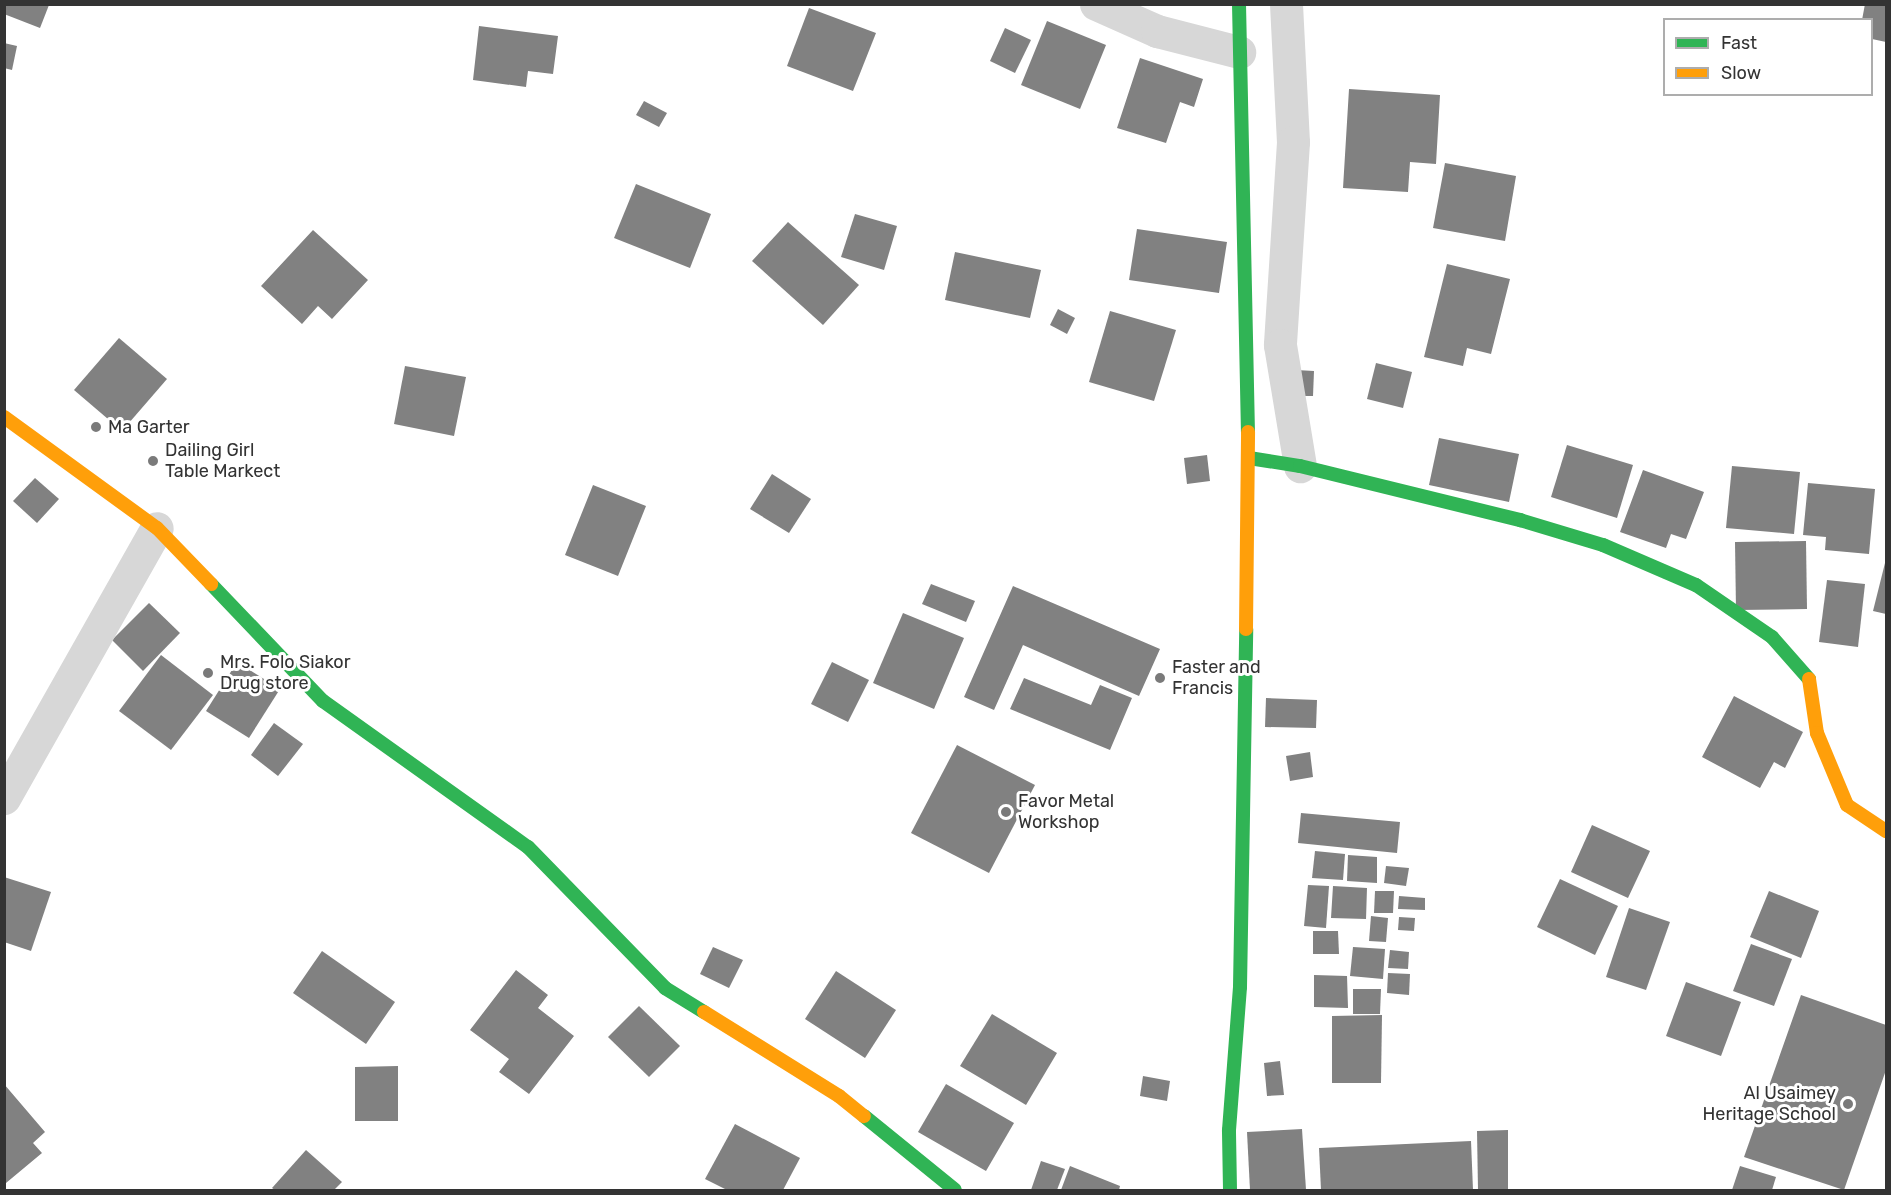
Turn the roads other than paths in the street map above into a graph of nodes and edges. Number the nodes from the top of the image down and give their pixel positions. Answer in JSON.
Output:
{"nodes":[{"id":1,"x":1096,"y":4,"type":"edge"},
{"id":2,"x":1239,"y":4,"type":"edge"},
{"id":3,"x":1286,"y":4,"type":"edge"},
{"id":4,"x":1239,"y":52,"type":"junction"},
{"id":5,"x":4,"y":417,"type":"edge"},
{"id":6,"x":1249,"y":458,"type":"junction"},
{"id":7,"x":1300,"y":466,"type":"junction"},
{"id":8,"x":157,"y":528,"type":"junction"},
{"id":9,"x":4,"y":798,"type":"edge"},
{"id":10,"x":1887,"y":831,"type":"edge"},
{"id":11,"x":955,"y":1191,"type":"edge"},
{"id":12,"x":1230,"y":1191,"type":"edge"}],
"edges":[{"from":1,"to":4,"type":"street"},
{"from":2,"to":4,"type":"street"},
{"from":3,"to":7,"type":"street"},
{"from":4,"to":6,"type":"street"},
{"from":5,"to":8,"type":"street"},
{"from":6,"to":7,"type":"street"},
{"from":6,"to":12,"type":"street"},
{"from":7,"to":10,"type":"street"},
{"from":8,"to":9,"type":"street"},
{"from":8,"to":11,"type":"street"}]}
